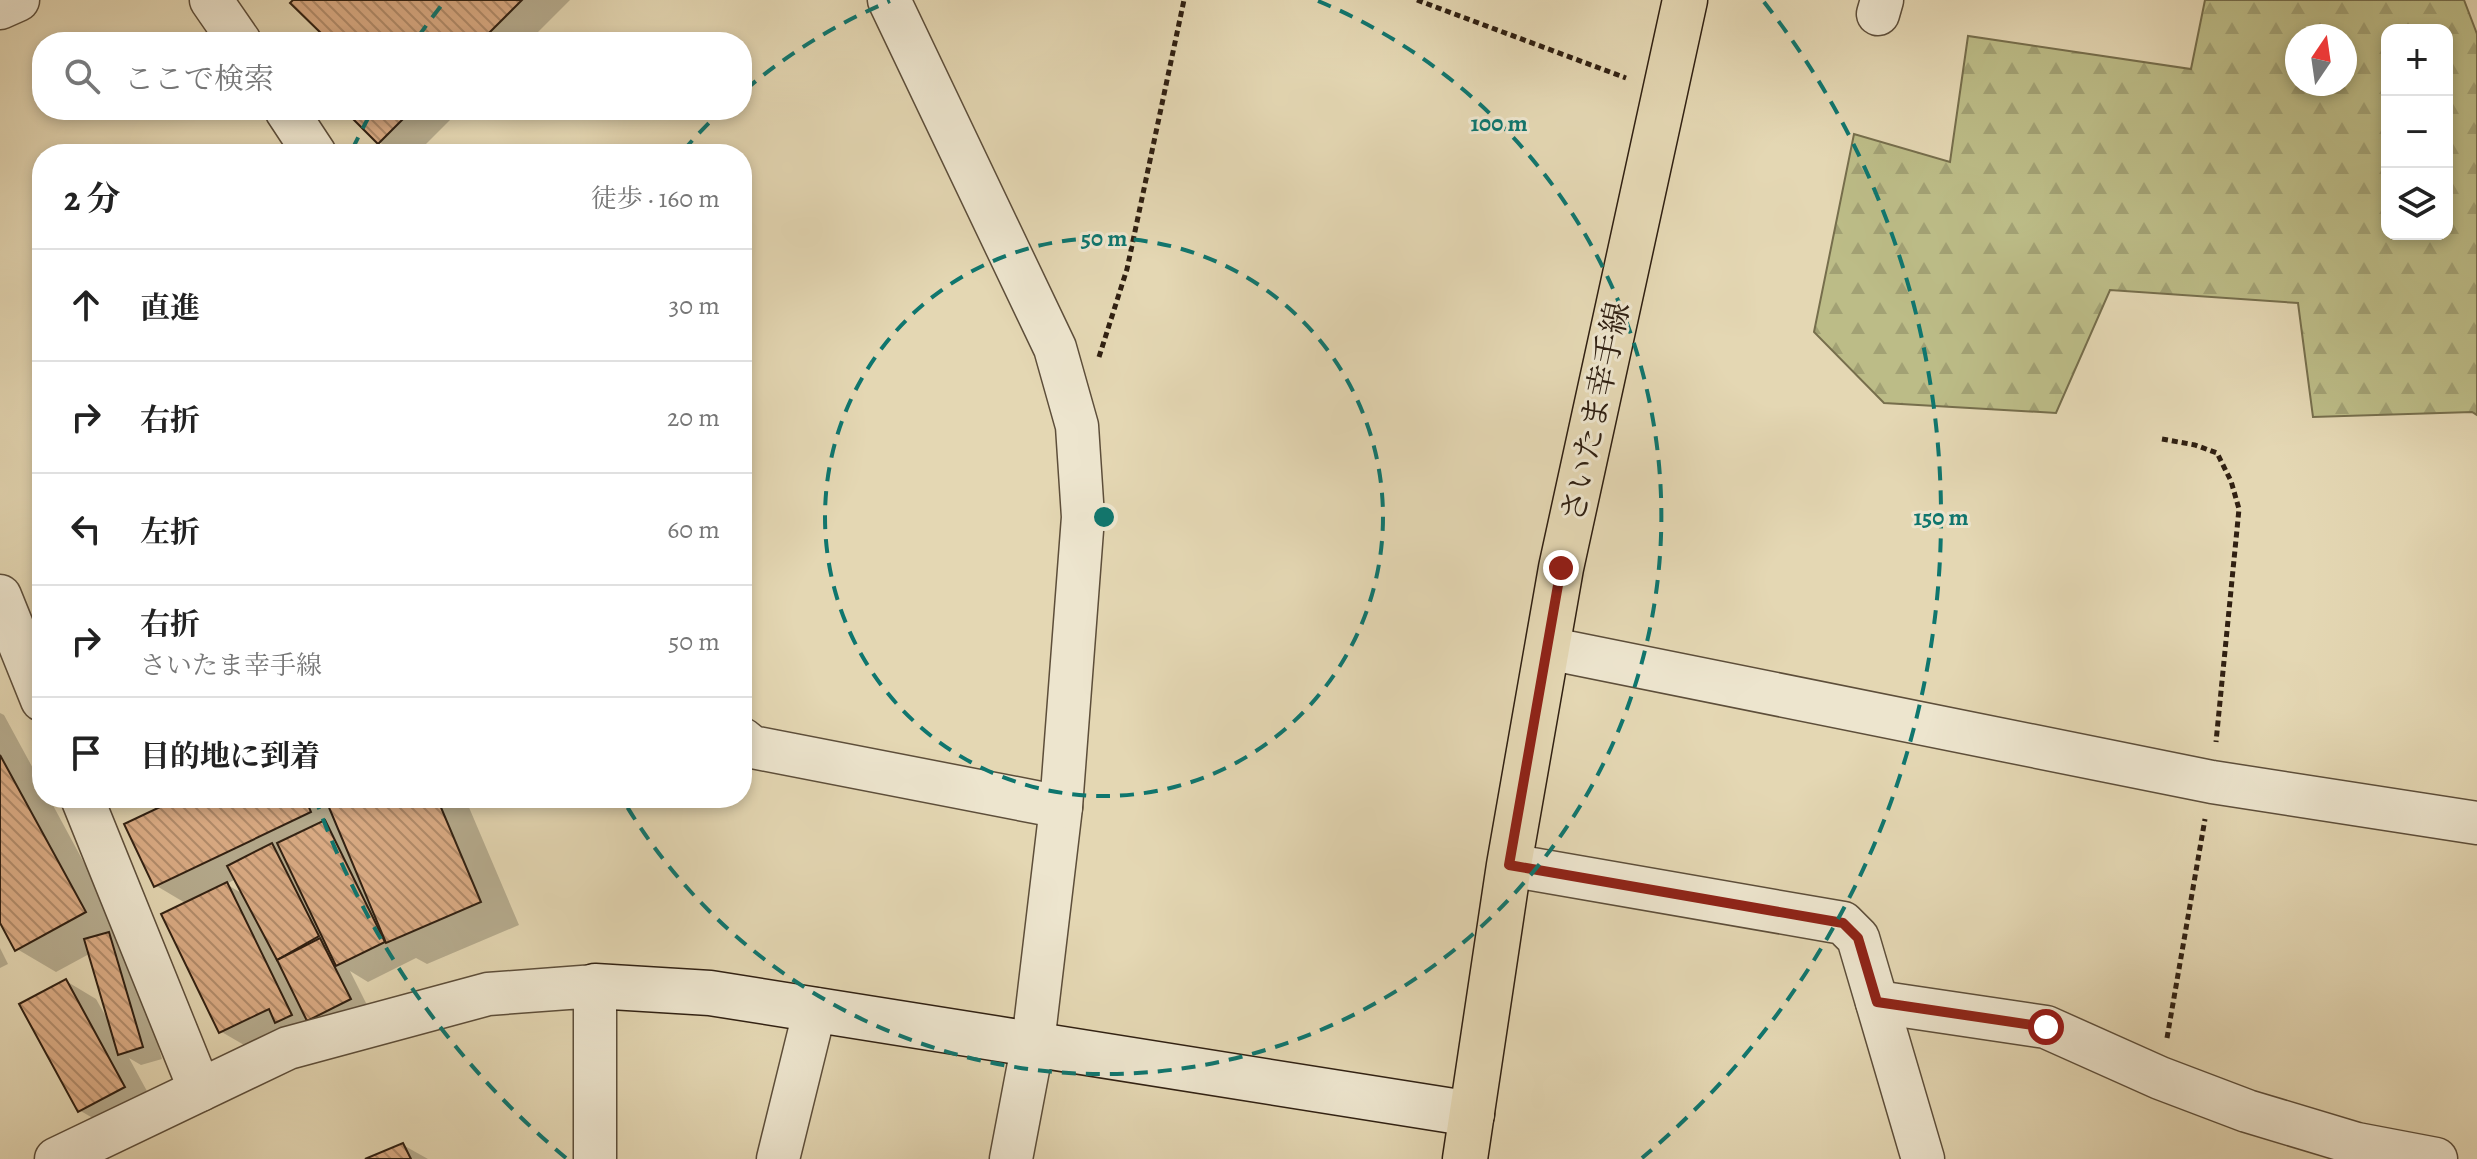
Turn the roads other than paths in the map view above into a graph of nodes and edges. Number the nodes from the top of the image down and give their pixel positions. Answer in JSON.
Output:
{"nodes":[{"id":1,"x":18,"y":0,"type":"edge"},
{"id":2,"x":211,"y":0,"type":"edge"},
{"id":3,"x":889,"y":0,"type":"edge"},
{"id":4,"x":1685,"y":0,"type":"edge"},
{"id":5,"x":0,"y":8,"type":"edge"},
{"id":6,"x":233,"y":32,"type":"edge"},
{"id":7,"x":293,"y":120,"type":"edge"},
{"id":8,"x":308,"y":144,"type":"edge"},
{"id":9,"x":0,"y":596,"type":"edge"},
{"id":10,"x":1547,"y":648,"type":"junction"},
{"id":11,"x":32,"y":675,"type":"edge"},
{"id":12,"x":752,"y":747,"type":"edge"},
{"id":13,"x":1061,"y":807,"type":"junction"},
{"id":14,"x":86,"y":808,"type":"edge"},
{"id":15,"x":2477,"y":823,"type":"edge"},
{"id":16,"x":1509,"y":865,"type":"junction"},
{"id":17,"x":595,"y":986,"type":"junction"},
{"id":18,"x":1877,"y":1002,"type":"junction"},
{"id":19,"x":815,"y":1009,"type":"junction"},
{"id":20,"x":1033,"y":1043,"type":"junction"},
{"id":21,"x":200,"y":1090,"type":"junction"},
{"id":22,"x":1472,"y":1114,"type":"junction"},
{"id":23,"x":56,"y":1159,"type":"edge"},
{"id":24,"x":595,"y":1159,"type":"edge"},
{"id":25,"x":778,"y":1159,"type":"edge"},
{"id":26,"x":1011,"y":1159,"type":"edge"},
{"id":27,"x":1465,"y":1159,"type":"edge"},
{"id":28,"x":1923,"y":1159,"type":"edge"},
{"id":29,"x":2436,"y":1159,"type":"edge"}],
"edges":[{"from":1,"to":5,"type":"street"},
{"from":2,"to":6,"type":"street"},
{"from":3,"to":13,"type":"street"},
{"from":4,"to":10,"type":"main road","name":"さいたま幸手線"},
{"from":7,"to":8,"type":"street"},
{"from":9,"to":11,"type":"street"},
{"from":10,"to":15,"type":"street"},
{"from":10,"to":16,"type":"main road","name":"さいたま幸手線"},
{"from":12,"to":13,"type":"street"},
{"from":13,"to":20,"type":"street"},
{"from":14,"to":21,"type":"street"},
{"from":16,"to":18,"type":"street"},
{"from":16,"to":22,"type":"main road","name":"さいたま幸手線"},
{"from":17,"to":19,"type":"street"},
{"from":17,"to":21,"type":"street"},
{"from":17,"to":24,"type":"street"},
{"from":18,"to":28,"type":"street"},
{"from":18,"to":29,"type":"street"},
{"from":19,"to":20,"type":"street"},
{"from":19,"to":25,"type":"street"},
{"from":20,"to":22,"type":"street"},
{"from":20,"to":26,"type":"street"},
{"from":21,"to":23,"type":"street"},
{"from":22,"to":27,"type":"main road","name":"さいたま幸手線"}]}
